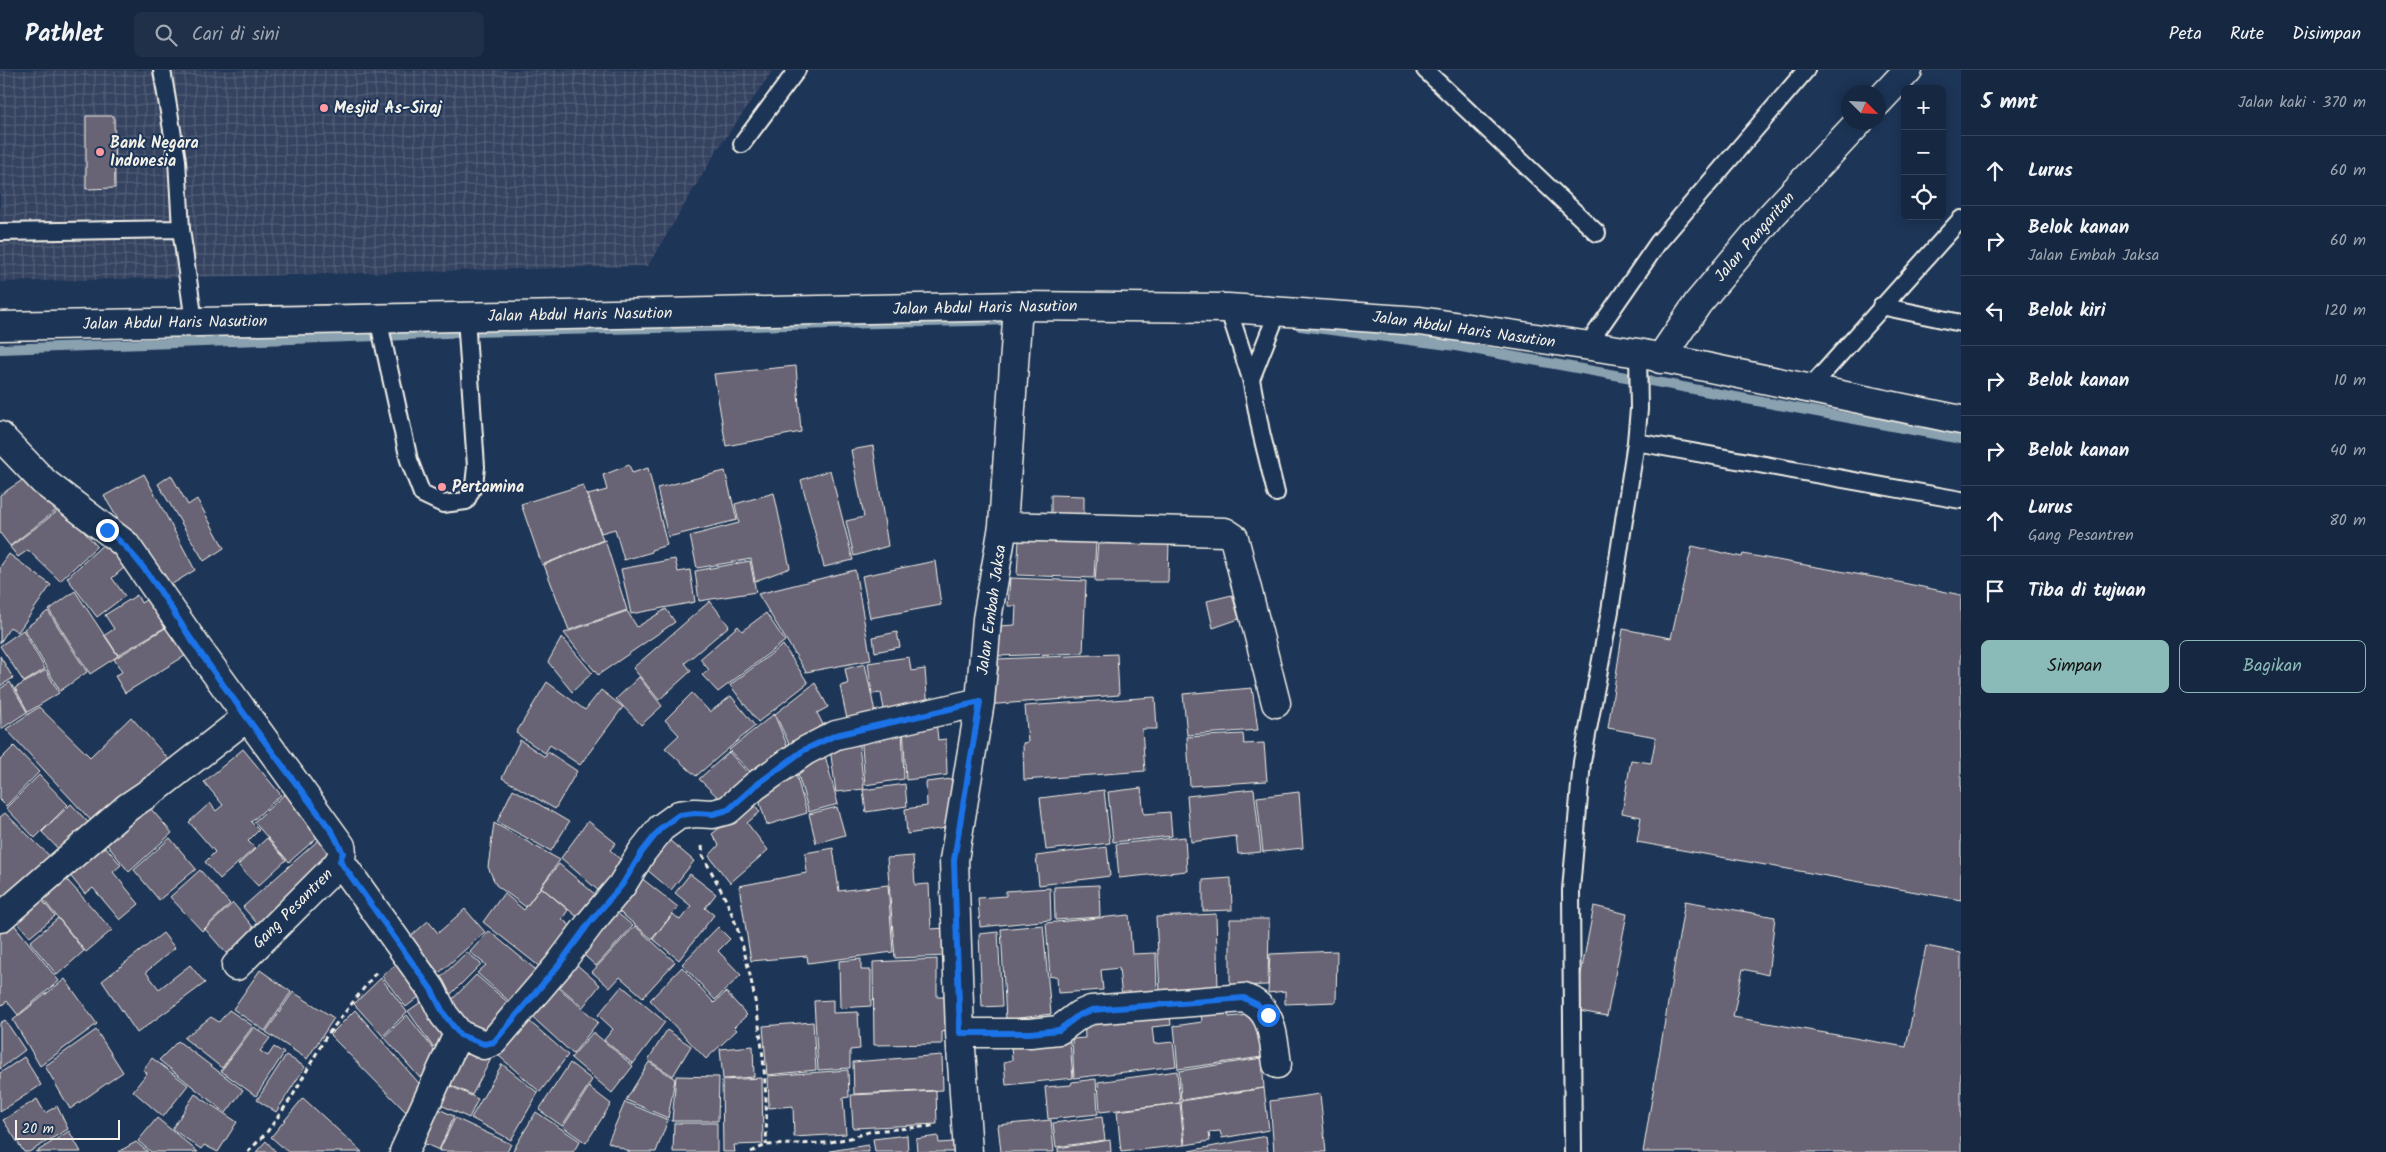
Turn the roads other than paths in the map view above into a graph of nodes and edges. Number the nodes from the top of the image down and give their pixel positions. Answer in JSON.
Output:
{"nodes":[{"id":1,"x":162,"y":70,"type":"edge"},
{"id":2,"x":797,"y":70,"type":"edge"},
{"id":3,"x":1425,"y":70,"type":"edge"},
{"id":4,"x":1806,"y":70,"type":"edge"},
{"id":5,"x":1908,"y":70,"type":"edge"},
{"id":6,"x":1886,"y":93,"type":"edge"},
{"id":7,"x":1852,"y":130,"type":"edge"},
{"id":8,"x":742,"y":144,"type":"dead end"},
{"id":9,"x":1961,"y":219,"type":"edge"},
{"id":10,"x":180,"y":229,"type":"junction"},
{"id":11,"x":0,"y":232,"type":"edge"},
{"id":12,"x":1597,"y":233,"type":"dead end"},
{"id":13,"x":1018,"y":306,"type":"junction"},
{"id":14,"x":1881,"y":306,"type":"junction"},
{"id":15,"x":1228,"y":308,"type":"junction"},
{"id":16,"x":1278,"y":311,"type":"junction"},
{"id":17,"x":466,"y":317,"type":"junction"},
{"id":18,"x":378,"y":318,"type":"junction"},
{"id":19,"x":194,"y":322,"type":"junction"},
{"id":20,"x":1961,"y":323,"type":"edge"},
{"id":21,"x":0,"y":326,"type":"edge"},
{"id":22,"x":1586,"y":347,"type":"junction"},
{"id":23,"x":1649,"y":356,"type":"junction"},
{"id":24,"x":1251,"y":379,"type":"junction"},
{"id":25,"x":1808,"y":390,"type":"junction"},
{"id":26,"x":1961,"y":420,"type":"edge"},
{"id":27,"x":0,"y":436,"type":"edge"},
{"id":28,"x":1636,"y":442,"type":"junction"},
{"id":29,"x":1276,"y":493,"type":"dead end"},
{"id":30,"x":1961,"y":500,"type":"edge"},
{"id":31,"x":1003,"y":526,"type":"junction"},
{"id":32,"x":980,"y":702,"type":"junction"},
{"id":33,"x":1276,"y":703,"type":"dead end"},
{"id":34,"x":247,"y":717,"type":"junction"},
{"id":35,"x":340,"y":861,"type":"junction"},
{"id":36,"x":0,"y":918,"type":"edge"},
{"id":37,"x":236,"y":966,"type":"dead end"},
{"id":38,"x":960,"y":1033,"type":"junction"},
{"id":39,"x":460,"y":1035,"type":"junction"},
{"id":40,"x":1277,"y":1064,"type":"dead end"},
{"id":41,"x":404,"y":1152,"type":"edge"},
{"id":42,"x":968,"y":1152,"type":"edge"},
{"id":43,"x":1573,"y":1152,"type":"edge"}],
"edges":[{"from":1,"to":10,"type":"lane"},
{"from":2,"to":8,"type":"lane"},
{"from":3,"to":12,"type":"lane"},
{"from":4,"to":22,"type":"lane"},
{"from":5,"to":6,"type":"main road"},
{"from":7,"to":23,"type":"main road","name":"Jalan Pangaritan"},
{"from":9,"to":14,"type":"lane"},
{"from":10,"to":11,"type":"lane"},
{"from":10,"to":19,"type":"lane"},
{"from":13,"to":15,"type":"main road","name":"Jalan Abdul Haris Nasution"},
{"from":13,"to":17,"type":"main road","name":"Jalan Abdul Haris Nasution"},
{"from":13,"to":31,"type":"main road","name":"Jalan Embah Jaksa"},
{"from":14,"to":20,"type":"lane"},
{"from":14,"to":25,"type":"lane"},
{"from":15,"to":16,"type":"main road","name":"Jalan Abdul Haris Nasution"},
{"from":15,"to":24,"type":"lane"},
{"from":16,"to":22,"type":"main road","name":"Jalan Abdul Haris Nasution"},
{"from":16,"to":24,"type":"lane"},
{"from":17,"to":18,"type":"main road","name":"Jalan Abdul Haris Nasution"},
{"from":17,"to":18,"type":"lane"},
{"from":18,"to":19,"type":"main road","name":"Jalan Abdul Haris Nasution"},
{"from":19,"to":21,"type":"main road","name":"Jalan Abdul Haris Nasution"},
{"from":22,"to":23,"type":"main road","name":"Jalan Abdul Haris Nasution"},
{"from":23,"to":25,"type":"main road","name":"Jalan Abdul Haris Nasution"},
{"from":23,"to":28,"type":"lane"},
{"from":24,"to":29,"type":"lane"},
{"from":25,"to":26,"type":"main road","name":"Jalan Abdul Haris Nasution"},
{"from":27,"to":34,"type":"main road","name":"Gang Pesantren"},
{"from":28,"to":30,"type":"lane"},
{"from":28,"to":43,"type":"lane"},
{"from":31,"to":32,"type":"main road","name":"Jalan Embah Jaksa"},
{"from":31,"to":33,"type":"main road"},
{"from":32,"to":38,"type":"main road","name":"Jalan Embah Jaksa"},
{"from":32,"to":39,"type":"main road"},
{"from":34,"to":35,"type":"main road","name":"Gang Pesantren"},
{"from":34,"to":36,"type":"main road"},
{"from":35,"to":37,"type":"main road","name":"Gang Pesantren"},
{"from":35,"to":39,"type":"main road"},
{"from":38,"to":40,"type":"main road"},
{"from":38,"to":42,"type":"main road","name":"Jalan Embah Jaksa"},
{"from":39,"to":41,"type":"main road"}]}
